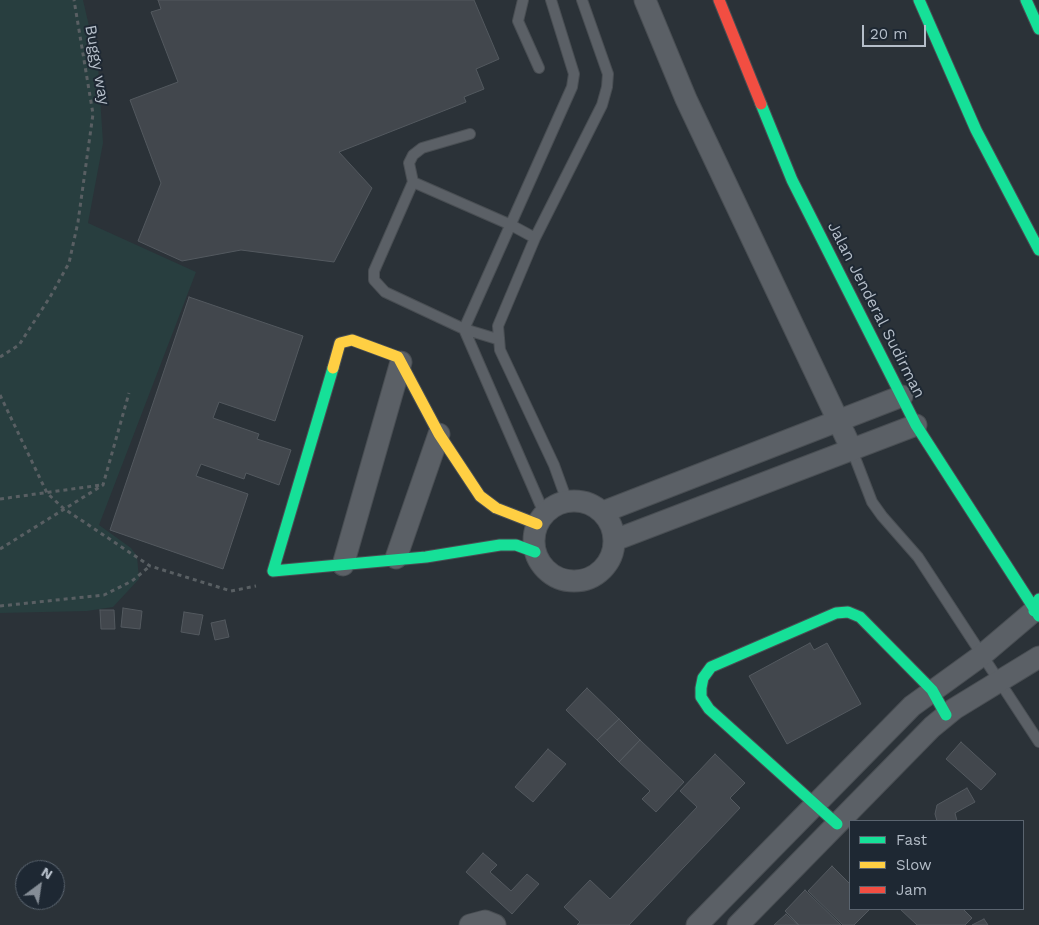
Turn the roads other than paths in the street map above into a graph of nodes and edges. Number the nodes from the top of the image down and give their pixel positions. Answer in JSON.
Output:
{"nodes":[{"id":1,"x":523,"y":0,"type":"edge"},
{"id":2,"x":551,"y":0,"type":"edge"},
{"id":3,"x":582,"y":0,"type":"edge"},
{"id":4,"x":645,"y":0,"type":"edge"},
{"id":5,"x":720,"y":0,"type":"edge"},
{"id":6,"x":919,"y":0,"type":"edge"},
{"id":7,"x":1026,"y":0,"type":"edge"},
{"id":8,"x":1039,"y":30,"type":"edge"},
{"id":9,"x":539,"y":68,"type":"dead end"},
{"id":10,"x":470,"y":134,"type":"dead end"},
{"id":11,"x":413,"y":182,"type":"junction"},
{"id":12,"x":511,"y":225,"type":"junction"},
{"id":13,"x":535,"y":238,"type":"junction"},
{"id":14,"x":1039,"y":250,"type":"edge"},
{"id":15,"x":464,"y":329,"type":"junction"},
{"id":16,"x":498,"y":339,"type":"junction"},
{"id":17,"x":401,"y":362,"type":"junction"},
{"id":18,"x":902,"y":396,"type":"junction"},
{"id":19,"x":839,"y":422,"type":"junction"},
{"id":20,"x":916,"y":425,"type":"junction"},
{"id":21,"x":440,"y":434,"type":"junction"},
{"id":22,"x":852,"y":450,"type":"junction"},
{"id":23,"x":567,"y":501,"type":"junction"},
{"id":24,"x":603,"y":512,"type":"junction"},
{"id":25,"x":541,"y":518,"type":"junction"},
{"id":26,"x":615,"y":540,"type":"junction"},
{"id":27,"x":535,"y":552,"type":"junction"},
{"id":28,"x":396,"y":558,"type":"junction"},
{"id":29,"x":343,"y":565,"type":"junction"},
{"id":30,"x":1037,"y":609,"type":"edge"},
{"id":31,"x":982,"y":656,"type":"junction"},
{"id":32,"x":1039,"y":657,"type":"edge"},
{"id":33,"x":998,"y":680,"type":"junction"},
{"id":34,"x":932,"y":690,"type":"junction"},
{"id":35,"x":946,"y":715,"type":"junction"},
{"id":36,"x":1039,"y":742,"type":"edge"},
{"id":37,"x":817,"y":804,"type":"junction"},
{"id":38,"x":837,"y":824,"type":"junction"},
{"id":39,"x":470,"y":925,"type":"edge"},
{"id":40,"x":495,"y":925,"type":"edge"},
{"id":41,"x":697,"y":925,"type":"edge"},
{"id":42,"x":738,"y":925,"type":"edge"}],
"edges":[{"from":1,"to":9,"type":"lane"},
{"from":2,"to":12,"type":"lane"},
{"from":3,"to":13,"type":"lane"},
{"from":4,"to":19,"type":"street"},
{"from":5,"to":18,"type":"main road","name":"Jalan Jenderal Sudirman"},
{"from":6,"to":14,"type":"main road"},
{"from":7,"to":8,"type":"main road"},
{"from":10,"to":11,"type":"lane"},
{"from":11,"to":12,"type":"lane"},
{"from":11,"to":15,"type":"lane"},
{"from":12,"to":13,"type":"lane"},
{"from":12,"to":15,"type":"lane"},
{"from":13,"to":16,"type":"lane"},
{"from":15,"to":16,"type":"lane"},
{"from":15,"to":25,"type":"lane"},
{"from":16,"to":23,"type":"lane"},
{"from":17,"to":21,"type":"main road"},
{"from":17,"to":29,"type":"street"},
{"from":17,"to":29,"type":"main road"},
{"from":18,"to":19,"type":"street"},
{"from":18,"to":20,"type":"main road","name":"Jalan Jenderal Sudirman"},
{"from":19,"to":22,"type":"street"},
{"from":19,"to":24,"type":"street"},
{"from":20,"to":22,"type":"street"},
{"from":20,"to":30,"type":"main road","name":"Jalan Jenderal Sudirman"},
{"from":21,"to":25,"type":"main road"},
{"from":21,"to":28,"type":"street"},
{"from":22,"to":26,"type":"street"},
{"from":22,"to":31,"type":"lane"},
{"from":23,"to":24,"type":"street"},
{"from":23,"to":25,"type":"street"},
{"from":24,"to":26,"type":"street"},
{"from":25,"to":27,"type":"street"},
{"from":26,"to":27,"type":"street"},
{"from":27,"to":28,"type":"main road"},
{"from":28,"to":29,"type":"main road"},
{"from":30,"to":31,"type":"street"},
{"from":31,"to":33,"type":"lane"},
{"from":31,"to":34,"type":"street"},
{"from":32,"to":33,"type":"street"},
{"from":33,"to":35,"type":"street"},
{"from":33,"to":36,"type":"lane"},
{"from":34,"to":35,"type":"main road"},
{"from":34,"to":37,"type":"street"},
{"from":34,"to":37,"type":"main road"},
{"from":35,"to":38,"type":"street"},
{"from":37,"to":38,"type":"main road"},
{"from":37,"to":41,"type":"street"},
{"from":38,"to":42,"type":"street"},
{"from":39,"to":40,"type":"street"}]}
